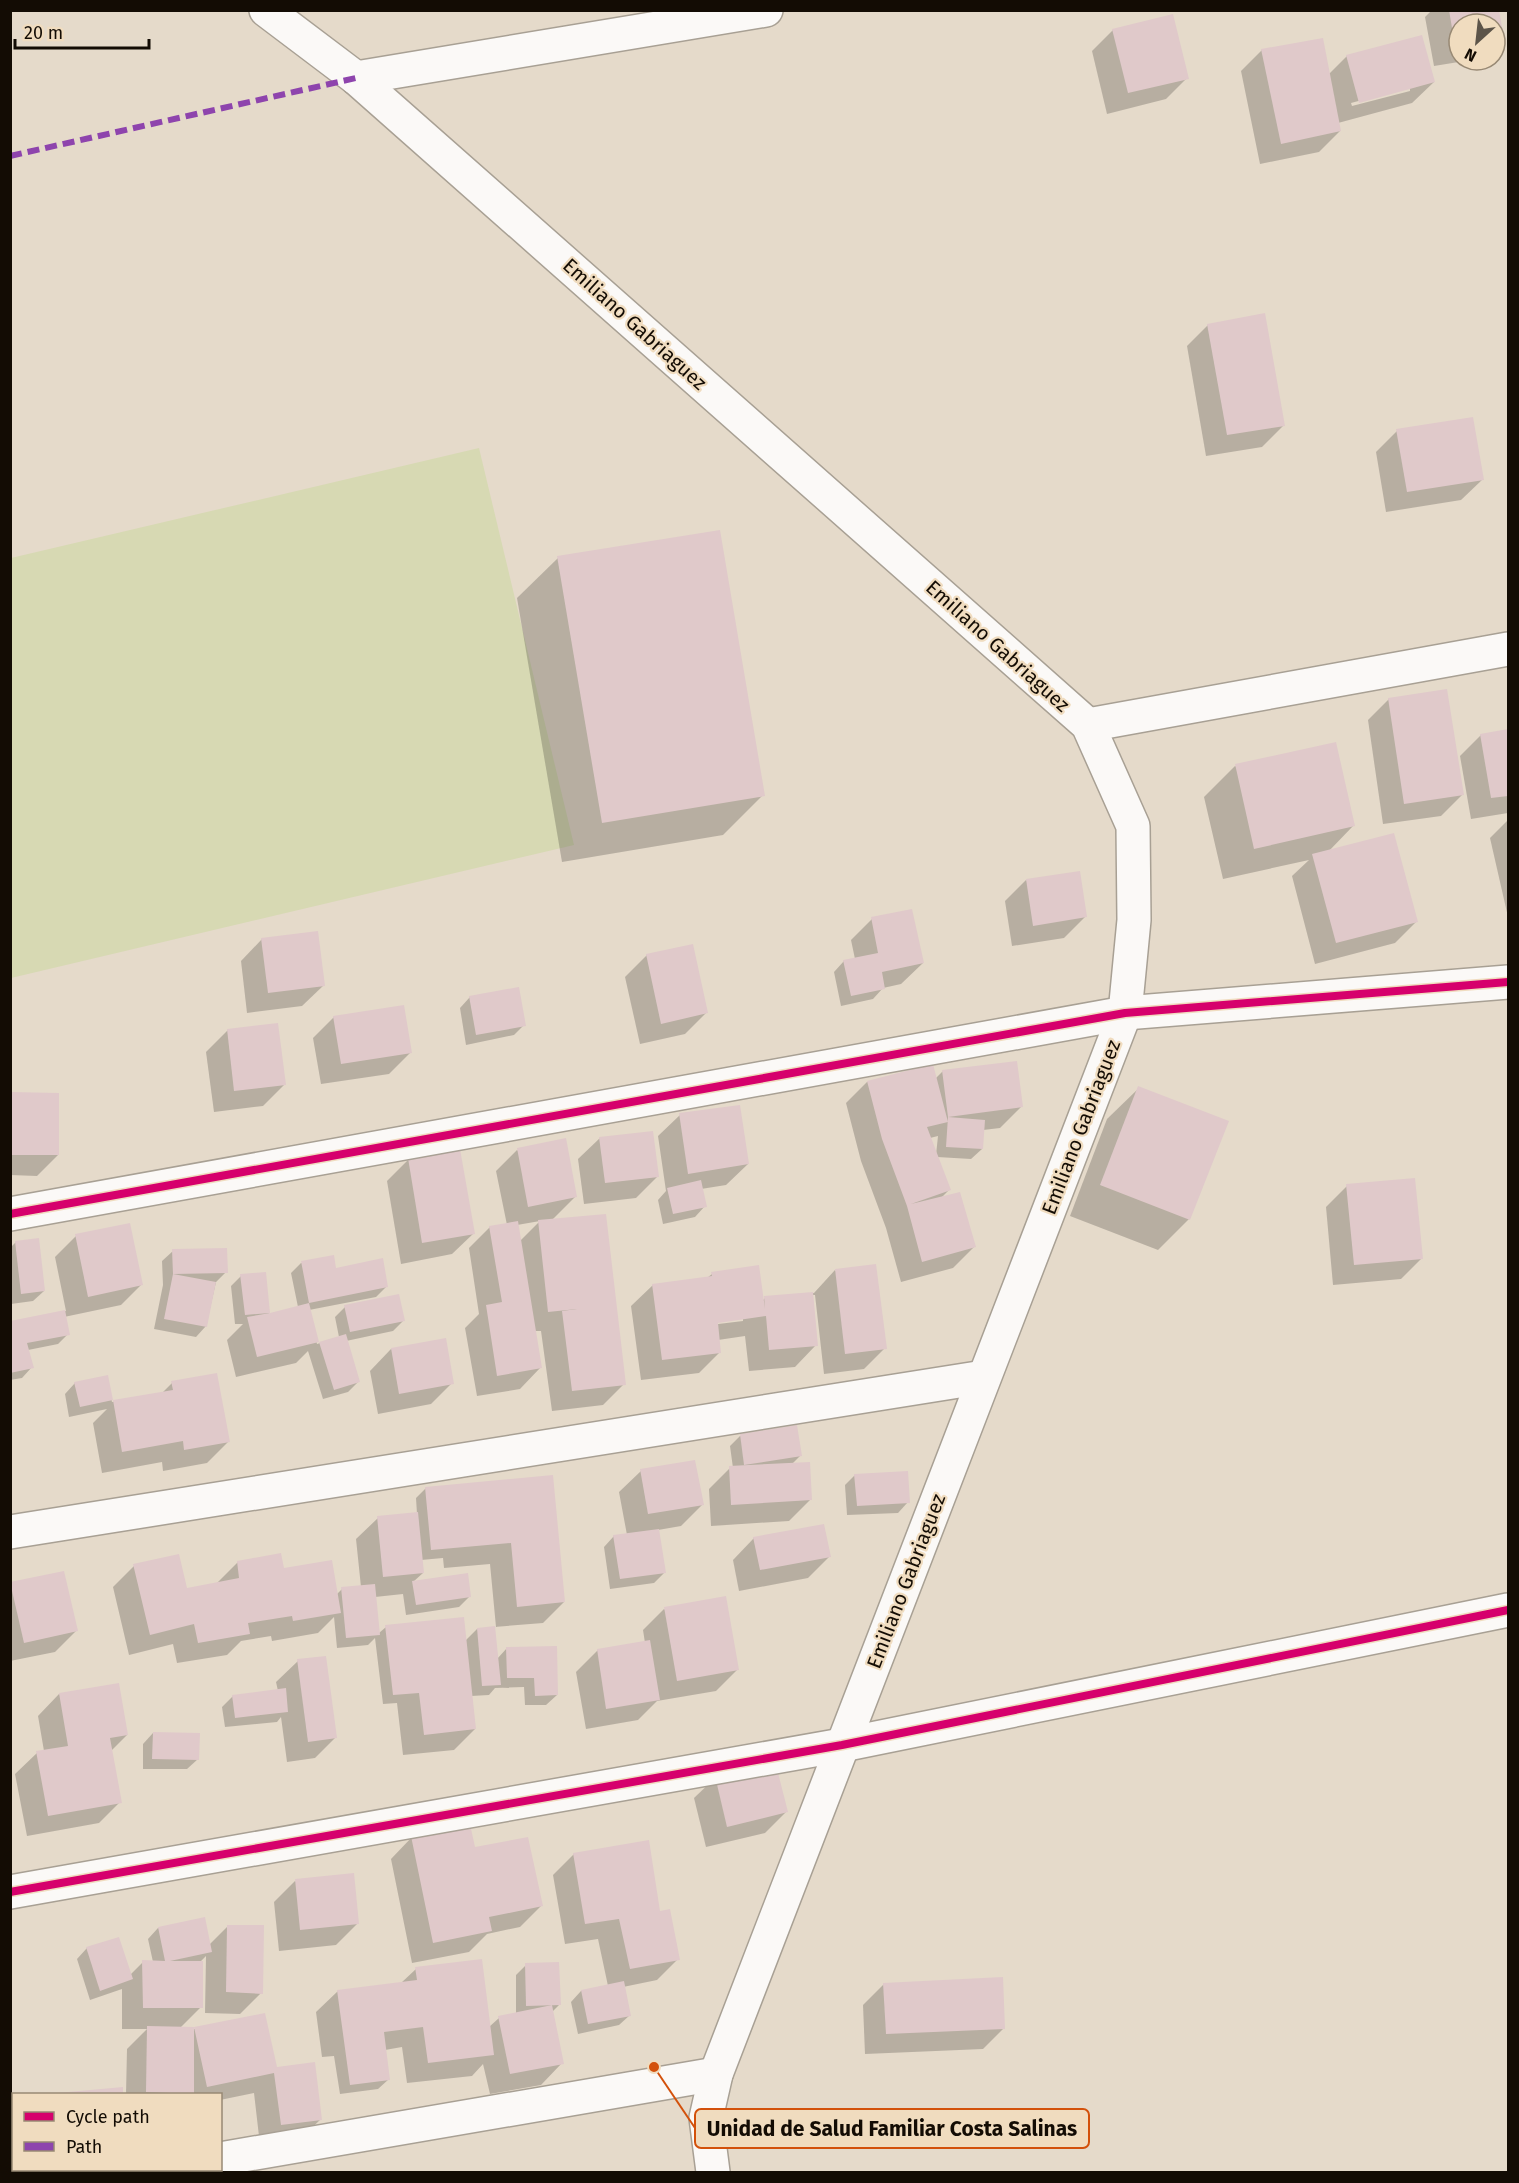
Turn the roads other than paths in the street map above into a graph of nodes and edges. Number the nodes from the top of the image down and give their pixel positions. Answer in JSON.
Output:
{"nodes":[{"id":1,"x":266,"y":10,"type":"edge"},
{"id":2,"x":766,"y":10,"type":"edge"},
{"id":3,"x":356,"y":78,"type":"junction"},
{"id":4,"x":1509,"y":649,"type":"edge"},
{"id":5,"x":1088,"y":725,"type":"junction"},
{"id":6,"x":1509,"y":982,"type":"edge"},
{"id":7,"x":1125,"y":1013,"type":"junction"},
{"id":8,"x":10,"y":1214,"type":"edge"},
{"id":9,"x":984,"y":1377,"type":"junction"},
{"id":10,"x":10,"y":1532,"type":"edge"},
{"id":11,"x":1509,"y":1610,"type":"edge"},
{"id":12,"x":842,"y":1745,"type":"junction"},
{"id":13,"x":10,"y":1892,"type":"edge"},
{"id":14,"x":716,"y":2074,"type":"junction"},
{"id":15,"x":222,"y":2159,"type":"edge"},
{"id":16,"x":713,"y":2172,"type":"edge"}],
"edges":[{"from":1,"to":3,"type":"street","name":"Emiliano Gabriaguez"},
{"from":2,"to":3,"type":"street"},
{"from":3,"to":5,"type":"street","name":"Emiliano Gabriaguez"},
{"from":4,"to":5,"type":"street"},
{"from":5,"to":7,"type":"street","name":"Emiliano Gabriaguez"},
{"from":6,"to":7,"type":"street"},
{"from":7,"to":8,"type":"street"},
{"from":7,"to":9,"type":"street","name":"Emiliano Gabriaguez"},
{"from":9,"to":10,"type":"street"},
{"from":9,"to":12,"type":"street","name":"Emiliano Gabriaguez"},
{"from":11,"to":12,"type":"street"},
{"from":12,"to":13,"type":"street"},
{"from":12,"to":14,"type":"street","name":"Emiliano Gabriaguez"},
{"from":14,"to":15,"type":"street"},
{"from":14,"to":16,"type":"street","name":"Emiliano Gabriaguez"}]}
